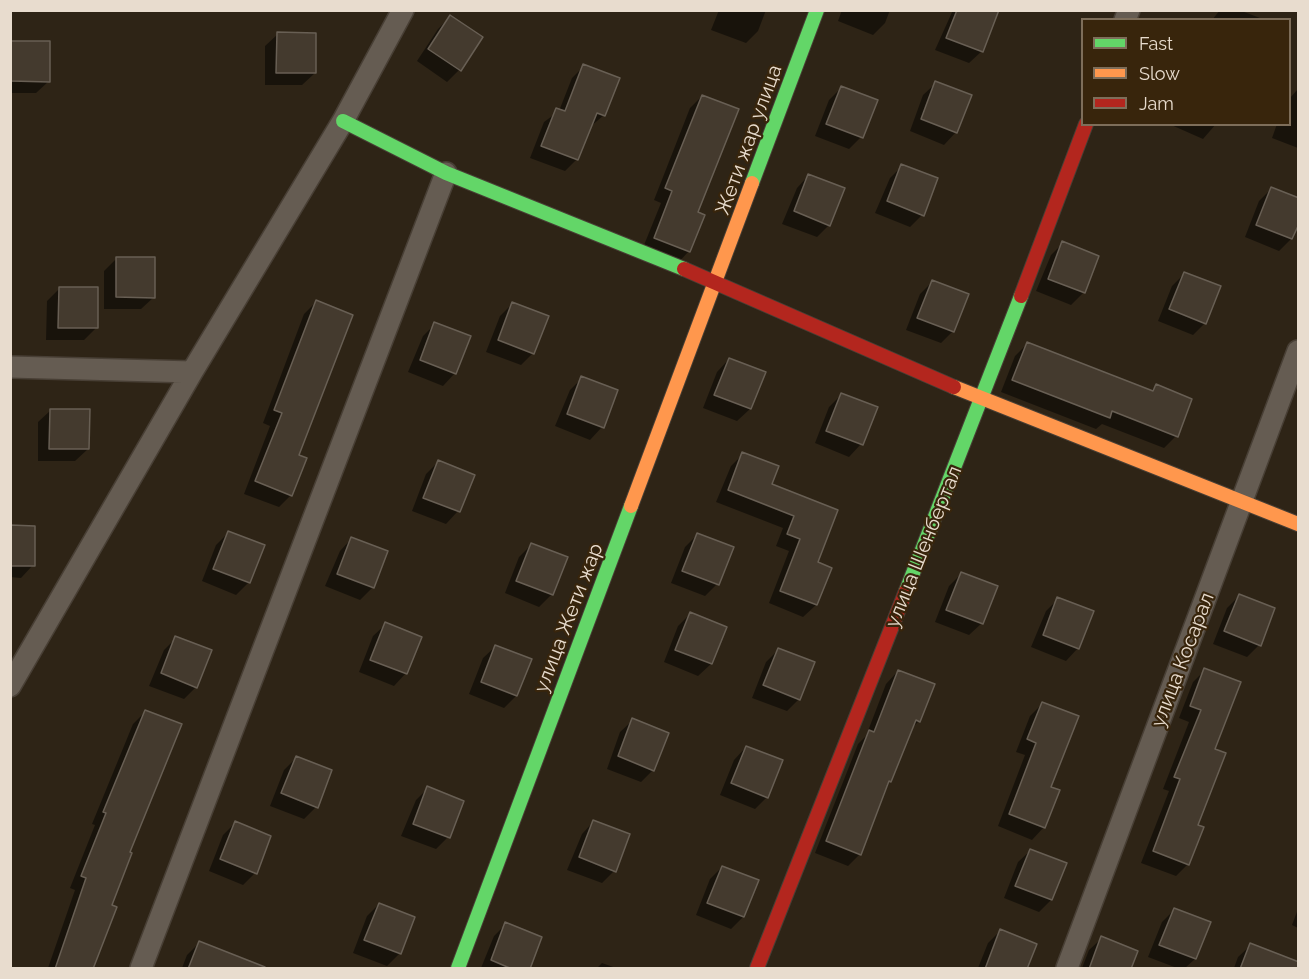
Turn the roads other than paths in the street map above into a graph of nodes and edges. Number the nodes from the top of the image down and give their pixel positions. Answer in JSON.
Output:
{"nodes":[{"id":1,"x":403,"y":10,"type":"edge"},
{"id":2,"x":817,"y":10,"type":"edge"},
{"id":3,"x":343,"y":121,"type":"junction"},
{"id":4,"x":1085,"y":126,"type":"edge"},
{"id":5,"x":446,"y":173,"type":"junction"},
{"id":6,"x":717,"y":282,"type":"junction"},
{"id":7,"x":1299,"y":351,"type":"edge"},
{"id":8,"x":10,"y":367,"type":"edge"},
{"id":9,"x":192,"y":372,"type":"junction"},
{"id":10,"x":982,"y":399,"type":"junction"},
{"id":11,"x":1243,"y":501,"type":"junction"},
{"id":12,"x":1299,"y":524,"type":"edge"},
{"id":13,"x":10,"y":686,"type":"edge"},
{"id":14,"x":141,"y":969,"type":"edge"},
{"id":15,"x":458,"y":969,"type":"edge"},
{"id":16,"x":757,"y":969,"type":"edge"},
{"id":17,"x":1067,"y":969,"type":"edge"}],
"edges":[{"from":1,"to":3,"type":"street"},
{"from":2,"to":6,"type":"street","name":"Жети жар улица"},
{"from":3,"to":5,"type":"street"},
{"from":3,"to":9,"type":"street"},
{"from":4,"to":10,"type":"street","name":"улица Шенбертал"},
{"from":5,"to":6,"type":"street"},
{"from":5,"to":14,"type":"street"},
{"from":6,"to":10,"type":"street"},
{"from":6,"to":15,"type":"street","name":"улица Жети жар"},
{"from":7,"to":11,"type":"street","name":"улица Косарал"},
{"from":8,"to":9,"type":"street"},
{"from":9,"to":13,"type":"street"},
{"from":10,"to":11,"type":"street"},
{"from":10,"to":16,"type":"street","name":"улица Шенбертал"},
{"from":11,"to":12,"type":"street"},
{"from":11,"to":17,"type":"street","name":"улица Косарал"}]}
